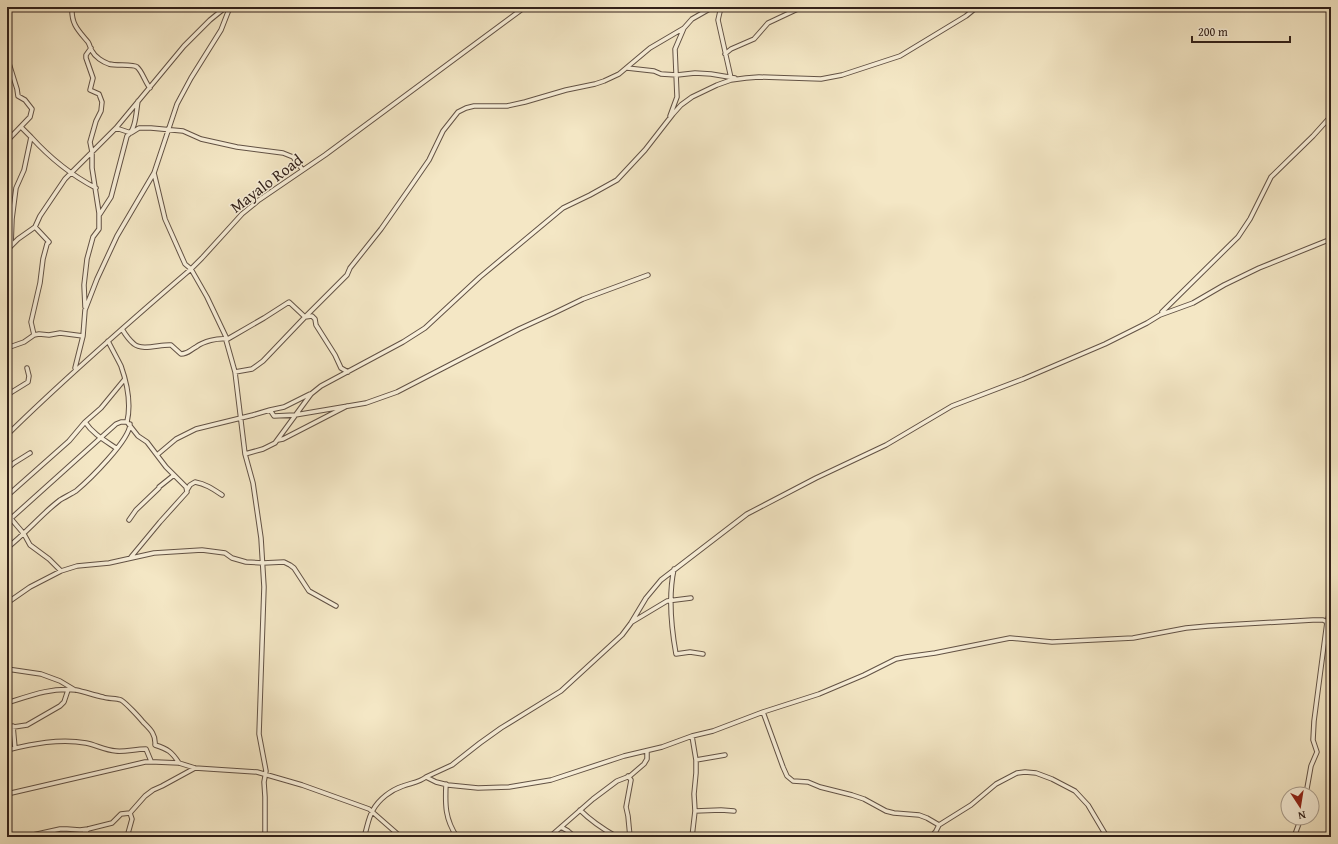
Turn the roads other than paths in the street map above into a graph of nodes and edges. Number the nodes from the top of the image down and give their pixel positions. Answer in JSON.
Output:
{"nodes":[{"id":1,"x":72,"y":7,"type":"edge"},
{"id":2,"x":226,"y":7,"type":"edge"},
{"id":3,"x":230,"y":7,"type":"edge"},
{"id":4,"x":525,"y":7,"type":"edge"},
{"id":5,"x":713,"y":7,"type":"edge"},
{"id":6,"x":721,"y":7,"type":"edge"},
{"id":7,"x":802,"y":7,"type":"edge"},
{"id":8,"x":977,"y":7,"type":"edge"},
{"id":9,"x":707,"y":9,"type":"edge"},
{"id":10,"x":684,"y":28,"type":"junction"},
{"id":11,"x":91,"y":48,"type":"junction"},
{"id":12,"x":725,"y":54,"type":"junction"},
{"id":13,"x":7,"y":57,"type":"edge"},
{"id":14,"x":627,"y":68,"type":"junction"},
{"id":15,"x":677,"y":75,"type":"junction"},
{"id":16,"x":732,"y":78,"type":"junction"},
{"id":17,"x":738,"y":79,"type":"junction"},
{"id":18,"x":150,"y":88,"type":"junction"},
{"id":19,"x":138,"y":101,"type":"junction"},
{"id":20,"x":1331,"y":116,"type":"edge"},
{"id":21,"x":666,"y":124,"type":"junction"},
{"id":22,"x":21,"y":126,"type":"junction"},
{"id":23,"x":116,"y":128,"type":"junction"},
{"id":24,"x":168,"y":130,"type":"junction"},
{"id":25,"x":131,"y":133,"type":"junction"},
{"id":26,"x":31,"y":137,"type":"junction"},
{"id":27,"x":7,"y":141,"type":"edge"},
{"id":28,"x":92,"y":152,"type":"junction"},
{"id":29,"x":302,"y":169,"type":"junction"},
{"id":30,"x":154,"y":173,"type":"junction"},
{"id":31,"x":70,"y":174,"type":"junction"},
{"id":32,"x":96,"y":188,"type":"junction"},
{"id":33,"x":99,"y":215,"type":"junction"},
{"id":34,"x":35,"y":227,"type":"junction"},
{"id":35,"x":1331,"y":239,"type":"edge"},
{"id":36,"x":11,"y":246,"type":"junction"},
{"id":37,"x":7,"y":252,"type":"edge"},
{"id":38,"x":190,"y":269,"type":"junction"},
{"id":39,"x":648,"y":275,"type":"dead end"},
{"id":40,"x":85,"y":310,"type":"junction"},
{"id":41,"x":1160,"y":315,"type":"junction"},
{"id":42,"x":305,"y":317,"type":"junction"},
{"id":43,"x":122,"y":329,"type":"junction"},
{"id":44,"x":34,"y":335,"type":"junction"},
{"id":45,"x":83,"y":336,"type":"junction"},
{"id":46,"x":227,"y":339,"type":"junction"},
{"id":47,"x":108,"y":341,"type":"junction"},
{"id":48,"x":7,"y":348,"type":"edge"},
{"id":49,"x":26,"y":368,"type":"dead end"},
{"id":50,"x":76,"y":370,"type":"junction"},
{"id":51,"x":235,"y":372,"type":"junction"},
{"id":52,"x":348,"y":372,"type":"junction"},
{"id":53,"x":124,"y":380,"type":"junction"},
{"id":54,"x":311,"y":394,"type":"junction"},
{"id":55,"x":7,"y":395,"type":"edge"},
{"id":56,"x":349,"y":405,"type":"junction"},
{"id":57,"x":270,"y":410,"type":"junction"},
{"id":58,"x":294,"y":415,"type":"junction"},
{"id":59,"x":241,"y":418,"type":"junction"},
{"id":60,"x":85,"y":422,"type":"junction"},
{"id":61,"x":129,"y":423,"type":"junction"},
{"id":62,"x":7,"y":435,"type":"edge"},
{"id":63,"x":100,"y":438,"type":"junction"},
{"id":64,"x":278,"y":440,"type":"junction"},
{"id":65,"x":116,"y":448,"type":"junction"},
{"id":66,"x":30,"y":453,"type":"dead end"},
{"id":67,"x":245,"y":454,"type":"junction"},
{"id":68,"x":157,"y":455,"type":"junction"},
{"id":69,"x":7,"y":469,"type":"edge"},
{"id":70,"x":174,"y":475,"type":"junction"},
{"id":71,"x":187,"y":490,"type":"junction"},
{"id":72,"x":222,"y":495,"type":"dead end"},
{"id":73,"x":7,"y":496,"type":"edge"},
{"id":74,"x":7,"y":514,"type":"edge"},
{"id":75,"x":11,"y":518,"type":"junction"},
{"id":76,"x":129,"y":520,"type":"dead end"},
{"id":77,"x":7,"y":522,"type":"edge"},
{"id":78,"x":24,"y":534,"type":"junction"},
{"id":79,"x":7,"y":548,"type":"edge"},
{"id":80,"x":131,"y":558,"type":"junction"},
{"id":81,"x":263,"y":564,"type":"junction"},
{"id":82,"x":674,"y":570,"type":"junction"},
{"id":83,"x":61,"y":571,"type":"junction"},
{"id":84,"x":691,"y":598,"type":"dead end"},
{"id":85,"x":671,"y":601,"type":"junction"},
{"id":86,"x":7,"y":603,"type":"edge"},
{"id":87,"x":336,"y":606,"type":"dead end"},
{"id":88,"x":1331,"y":608,"type":"edge"},
{"id":89,"x":1329,"y":622,"type":"edge"},
{"id":90,"x":631,"y":623,"type":"junction"},
{"id":91,"x":703,"y":654,"type":"dead end"},
{"id":92,"x":7,"y":669,"type":"edge"},
{"id":93,"x":68,"y":690,"type":"junction"},
{"id":94,"x":76,"y":690,"type":"junction"},
{"id":95,"x":7,"y":703,"type":"edge"},
{"id":96,"x":763,"y":712,"type":"junction"},
{"id":97,"x":13,"y":726,"type":"junction"},
{"id":98,"x":7,"y":728,"type":"edge"},
{"id":99,"x":692,"y":736,"type":"junction"},
{"id":100,"x":155,"y":745,"type":"junction"},
{"id":101,"x":15,"y":748,"type":"junction"},
{"id":102,"x":146,"y":749,"type":"junction"},
{"id":103,"x":7,"y":750,"type":"edge"},
{"id":104,"x":647,"y":751,"type":"junction"},
{"id":105,"x":725,"y":755,"type":"dead end"},
{"id":106,"x":696,"y":760,"type":"junction"},
{"id":107,"x":151,"y":761,"type":"junction"},
{"id":108,"x":179,"y":764,"type":"junction"},
{"id":109,"x":195,"y":768,"type":"junction"},
{"id":110,"x":264,"y":775,"type":"junction"},
{"id":111,"x":628,"y":776,"type":"junction"},
{"id":112,"x":426,"y":777,"type":"junction"},
{"id":113,"x":446,"y":784,"type":"junction"},
{"id":114,"x":1307,"y":786,"type":"edge"},
{"id":115,"x":7,"y":794,"type":"edge"},
{"id":116,"x":580,"y":810,"type":"junction"},
{"id":117,"x":372,"y":811,"type":"junction"},
{"id":118,"x":696,"y":811,"type":"junction"},
{"id":119,"x":734,"y":811,"type":"dead end"},
{"id":120,"x":130,"y":813,"type":"junction"},
{"id":121,"x":938,"y":825,"type":"junction"},
{"id":122,"x":1298,"y":826,"type":"edge"},
{"id":123,"x":561,"y":827,"type":"junction"},
{"id":124,"x":88,"y":829,"type":"junction"},
{"id":125,"x":24,"y":837,"type":"edge"},
{"id":126,"x":81,"y":837,"type":"edge"},
{"id":127,"x":127,"y":837,"type":"edge"},
{"id":128,"x":265,"y":837,"type":"edge"},
{"id":129,"x":364,"y":837,"type":"edge"},
{"id":130,"x":401,"y":837,"type":"edge"},
{"id":131,"x":457,"y":837,"type":"edge"},
{"id":132,"x":548,"y":837,"type":"edge"},
{"id":133,"x":575,"y":837,"type":"edge"},
{"id":134,"x":617,"y":837,"type":"edge"},
{"id":135,"x":630,"y":837,"type":"edge"},
{"id":136,"x":692,"y":837,"type":"edge"},
{"id":137,"x":931,"y":837,"type":"edge"},
{"id":138,"x":1107,"y":837,"type":"edge"},
{"id":139,"x":1294,"y":837,"type":"edge"}],
"edges":[{"from":1,"to":11,"type":"street"},
{"from":2,"to":18,"type":"street"},
{"from":3,"to":24,"type":"street"},
{"from":4,"to":29,"type":"street","name":"Mayalo Road"},
{"from":5,"to":9,"type":"street"},
{"from":6,"to":12,"type":"street"},
{"from":7,"to":12,"type":"street"},
{"from":8,"to":17,"type":"street"},
{"from":9,"to":10,"type":"street"},
{"from":10,"to":14,"type":"street"},
{"from":10,"to":15,"type":"street"},
{"from":11,"to":18,"type":"street"},
{"from":11,"to":28,"type":"street"},
{"from":12,"to":16,"type":"street"},
{"from":13,"to":22,"type":"street"},
{"from":14,"to":15,"type":"street"},
{"from":14,"to":42,"type":"street"},
{"from":15,"to":16,"type":"street"},
{"from":15,"to":21,"type":"street"},
{"from":16,"to":17,"type":"street"},
{"from":17,"to":21,"type":"street"},
{"from":18,"to":19,"type":"street"},
{"from":19,"to":23,"type":"street"},
{"from":19,"to":25,"type":"street"},
{"from":20,"to":41,"type":"street"},
{"from":21,"to":52,"type":"street"},
{"from":22,"to":26,"type":"street"},
{"from":22,"to":27,"type":"street"},
{"from":23,"to":25,"type":"street"},
{"from":23,"to":28,"type":"street"},
{"from":24,"to":25,"type":"street"},
{"from":24,"to":29,"type":"street"},
{"from":24,"to":30,"type":"street"},
{"from":25,"to":33,"type":"street"},
{"from":26,"to":31,"type":"street"},
{"from":26,"to":36,"type":"street"},
{"from":28,"to":31,"type":"street"},
{"from":28,"to":32,"type":"street"},
{"from":29,"to":38,"type":"street","name":"Mayalo Road"},
{"from":30,"to":38,"type":"street"},
{"from":30,"to":40,"type":"street"},
{"from":31,"to":32,"type":"street"},
{"from":31,"to":34,"type":"street"},
{"from":32,"to":33,"type":"street"},
{"from":33,"to":40,"type":"street"},
{"from":34,"to":36,"type":"street"},
{"from":34,"to":44,"type":"street"},
{"from":35,"to":41,"type":"street"},
{"from":36,"to":37,"type":"street"},
{"from":38,"to":43,"type":"street","name":"Mayalo Road"},
{"from":38,"to":46,"type":"street"},
{"from":39,"to":56,"type":"street"},
{"from":40,"to":45,"type":"street"},
{"from":41,"to":82,"type":"street"},
{"from":42,"to":46,"type":"street"},
{"from":42,"to":51,"type":"street"},
{"from":42,"to":52,"type":"street"},
{"from":43,"to":46,"type":"street"},
{"from":43,"to":47,"type":"street","name":"Mayalo Road"},
{"from":44,"to":45,"type":"street"},
{"from":44,"to":48,"type":"street"},
{"from":45,"to":50,"type":"street"},
{"from":46,"to":51,"type":"street"},
{"from":47,"to":50,"type":"street","name":"Mayalo Road"},
{"from":47,"to":53,"type":"street"},
{"from":49,"to":55,"type":"street"},
{"from":50,"to":62,"type":"street","name":"Mayalo Road"},
{"from":51,"to":59,"type":"street"},
{"from":52,"to":54,"type":"street"},
{"from":53,"to":60,"type":"street"},
{"from":53,"to":61,"type":"street"},
{"from":54,"to":57,"type":"street"},
{"from":54,"to":58,"type":"street"},
{"from":56,"to":58,"type":"street"},
{"from":56,"to":64,"type":"street"},
{"from":57,"to":58,"type":"street"},
{"from":57,"to":59,"type":"street"},
{"from":58,"to":64,"type":"street"},
{"from":59,"to":67,"type":"street"},
{"from":59,"to":68,"type":"street"},
{"from":60,"to":63,"type":"street"},
{"from":60,"to":73,"type":"street"},
{"from":61,"to":63,"type":"street"},
{"from":61,"to":65,"type":"street"},
{"from":61,"to":68,"type":"street"},
{"from":63,"to":65,"type":"street"},
{"from":63,"to":75,"type":"street"},
{"from":64,"to":67,"type":"street"},
{"from":65,"to":78,"type":"street"},
{"from":66,"to":69,"type":"street"},
{"from":67,"to":81,"type":"street"},
{"from":68,"to":70,"type":"street"},
{"from":70,"to":71,"type":"street"},
{"from":70,"to":76,"type":"street"},
{"from":71,"to":72,"type":"street"},
{"from":71,"to":80,"type":"street"},
{"from":74,"to":75,"type":"street"},
{"from":75,"to":77,"type":"street"},
{"from":75,"to":78,"type":"street"},
{"from":78,"to":79,"type":"street"},
{"from":78,"to":83,"type":"street"},
{"from":80,"to":81,"type":"street"},
{"from":80,"to":83,"type":"street"},
{"from":81,"to":87,"type":"street"},
{"from":81,"to":110,"type":"street"},
{"from":82,"to":85,"type":"street"},
{"from":82,"to":90,"type":"street"},
{"from":83,"to":86,"type":"street"},
{"from":84,"to":85,"type":"street"},
{"from":85,"to":90,"type":"street"},
{"from":85,"to":91,"type":"street"},
{"from":88,"to":89,"type":"street"},
{"from":89,"to":96,"type":"street"},
{"from":89,"to":114,"type":"street"},
{"from":90,"to":112,"type":"street"},
{"from":92,"to":94,"type":"street"},
{"from":93,"to":94,"type":"street"},
{"from":93,"to":95,"type":"street"},
{"from":93,"to":97,"type":"street"},
{"from":94,"to":100,"type":"street"},
{"from":96,"to":99,"type":"street"},
{"from":96,"to":121,"type":"street"},
{"from":97,"to":98,"type":"street"},
{"from":97,"to":101,"type":"street"},
{"from":99,"to":104,"type":"street"},
{"from":99,"to":106,"type":"street"},
{"from":100,"to":102,"type":"street"},
{"from":100,"to":108,"type":"street"},
{"from":101,"to":102,"type":"street"},
{"from":101,"to":103,"type":"street"},
{"from":102,"to":107,"type":"street"},
{"from":104,"to":111,"type":"street"},
{"from":104,"to":113,"type":"street"},
{"from":105,"to":106,"type":"street"},
{"from":106,"to":118,"type":"street"},
{"from":107,"to":108,"type":"street"},
{"from":107,"to":115,"type":"street"},
{"from":108,"to":109,"type":"street"},
{"from":109,"to":110,"type":"street"},
{"from":109,"to":120,"type":"street"},
{"from":110,"to":117,"type":"street"},
{"from":110,"to":128,"type":"street"},
{"from":111,"to":116,"type":"street"},
{"from":111,"to":135,"type":"street"},
{"from":112,"to":113,"type":"street"},
{"from":112,"to":117,"type":"street"},
{"from":113,"to":131,"type":"street"},
{"from":116,"to":123,"type":"street"},
{"from":116,"to":134,"type":"street"},
{"from":117,"to":129,"type":"street"},
{"from":117,"to":130,"type":"street"},
{"from":118,"to":119,"type":"street"},
{"from":118,"to":136,"type":"street"},
{"from":120,"to":124,"type":"street"},
{"from":120,"to":127,"type":"street"},
{"from":121,"to":137,"type":"street"},
{"from":121,"to":138,"type":"street"},
{"from":122,"to":139,"type":"street"},
{"from":123,"to":132,"type":"street"},
{"from":123,"to":133,"type":"street"},
{"from":124,"to":125,"type":"street"},
{"from":124,"to":126,"type":"street"}]}
